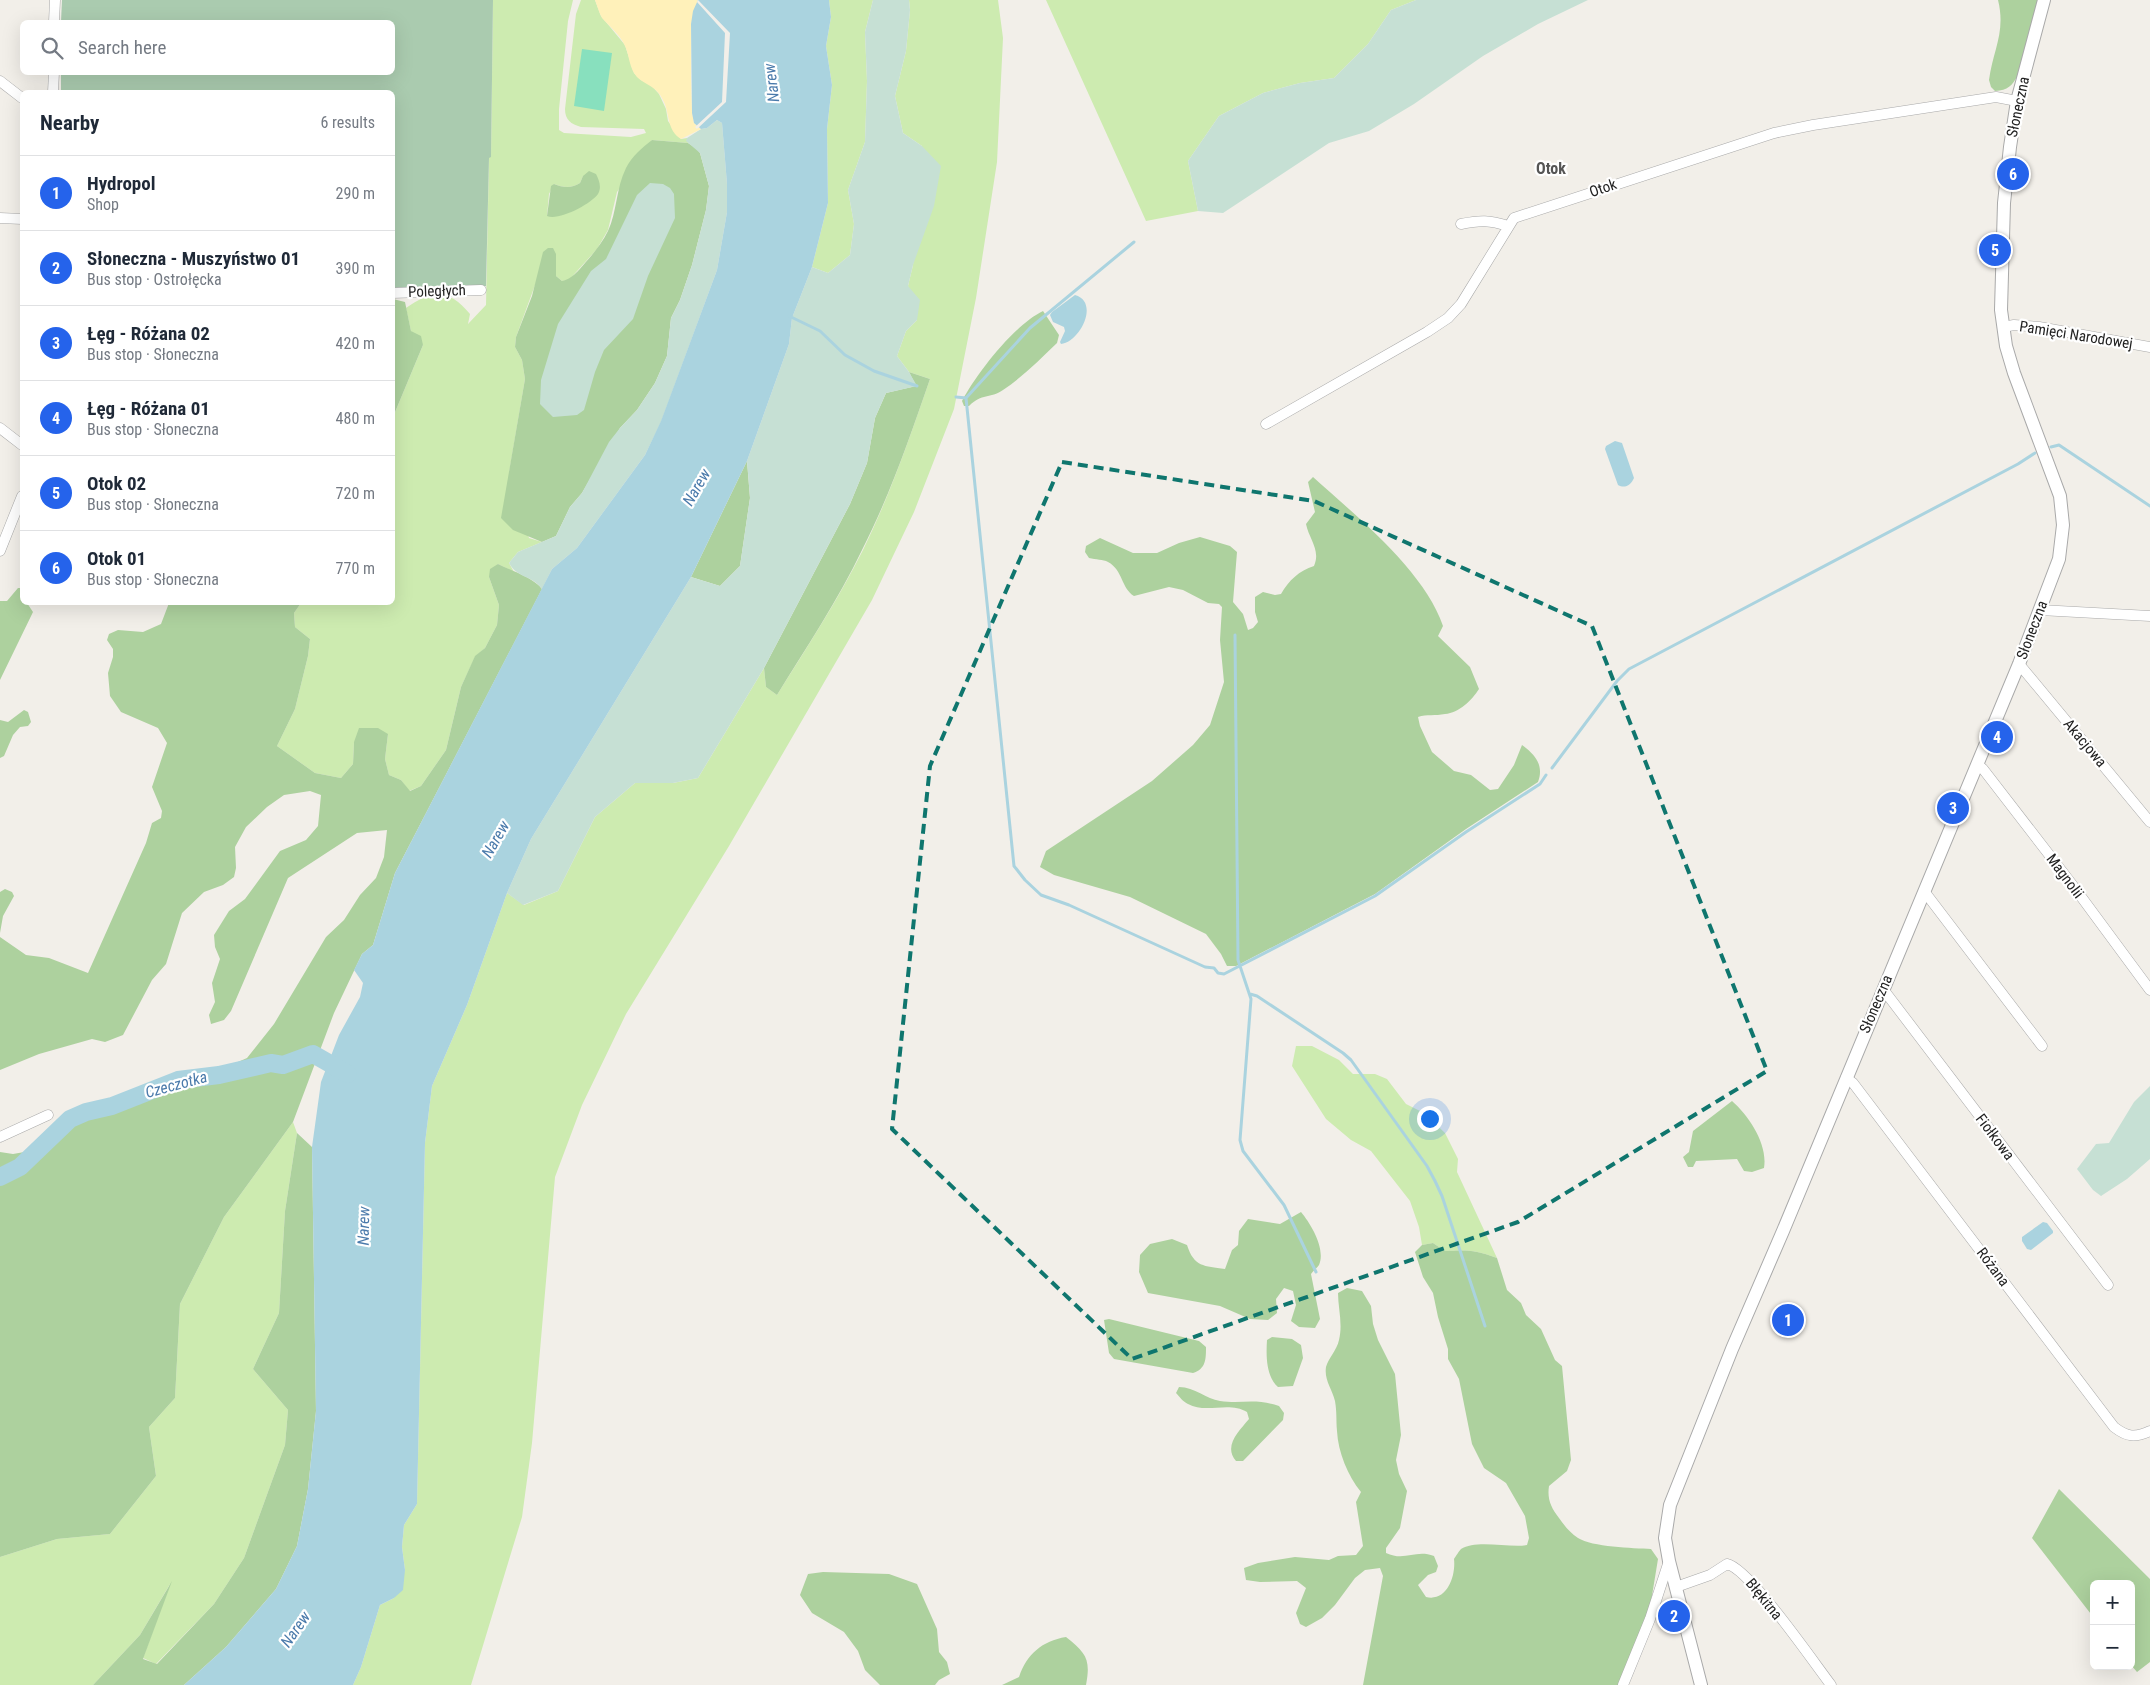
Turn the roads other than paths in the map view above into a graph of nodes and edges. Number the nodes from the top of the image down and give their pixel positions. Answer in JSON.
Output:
{"nodes":[{"id":1,"x":55,"y":0,"type":"edge"},
{"id":2,"x":2044,"y":0,"type":"edge"},
{"id":3,"x":54,"y":20,"type":"edge"},
{"id":4,"x":54,"y":75,"type":"edge"},
{"id":5,"x":0,"y":81,"type":"edge"},
{"id":6,"x":54,"y":90,"type":"edge"},
{"id":7,"x":20,"y":96,"type":"edge"},
{"id":8,"x":2017,"y":101,"type":"junction"},
{"id":9,"x":0,"y":218,"type":"edge"},
{"id":10,"x":20,"y":219,"type":"edge"},
{"id":11,"x":1461,"y":224,"type":"dead end"},
{"id":12,"x":1508,"y":226,"type":"junction"},
{"id":13,"x":481,"y":290,"type":"dead end"},
{"id":14,"x":395,"y":293,"type":"edge"},
{"id":15,"x":2002,"y":327,"type":"junction"},
{"id":16,"x":2150,"y":347,"type":"edge"},
{"id":17,"x":1266,"y":424,"type":"dead end"},
{"id":18,"x":0,"y":428,"type":"edge"},
{"id":19,"x":20,"y":443,"type":"edge"},
{"id":20,"x":20,"y":501,"type":"edge"},
{"id":21,"x":0,"y":551,"type":"edge"},
{"id":22,"x":2040,"y":610,"type":"junction"},
{"id":23,"x":2150,"y":616,"type":"edge"},
{"id":24,"x":2019,"y":664,"type":"junction"},
{"id":25,"x":1977,"y":764,"type":"junction"},
{"id":26,"x":2150,"y":822,"type":"edge"},
{"id":27,"x":1924,"y":890,"type":"junction"},
{"id":28,"x":1883,"y":989,"type":"junction"},
{"id":29,"x":2150,"y":990,"type":"edge"},
{"id":30,"x":2042,"y":1046,"type":"dead end"},
{"id":31,"x":1846,"y":1078,"type":"junction"},
{"id":32,"x":48,"y":1115,"type":"dead end"},
{"id":33,"x":0,"y":1137,"type":"edge"},
{"id":34,"x":2108,"y":1285,"type":"dead end"},
{"id":35,"x":2150,"y":1431,"type":"edge"},
{"id":36,"x":1669,"y":1561,"type":"junction"},
{"id":37,"x":1676,"y":1587,"type":"junction"},
{"id":38,"x":1623,"y":1685,"type":"edge"},
{"id":39,"x":1701,"y":1685,"type":"edge"},
{"id":40,"x":1831,"y":1685,"type":"edge"}],
"edges":[{"from":1,"to":3,"type":"street"},
{"from":2,"to":8,"type":"street","name":"Słoneczna"},
{"from":4,"to":6,"type":"street"},
{"from":5,"to":7,"type":"street"},
{"from":8,"to":12,"type":"street","name":"Otok"},
{"from":8,"to":15,"type":"street","name":"Słoneczna"},
{"from":9,"to":10,"type":"street"},
{"from":11,"to":12,"type":"street"},
{"from":12,"to":17,"type":"street","name":"Otok"},
{"from":13,"to":14,"type":"street","name":"Poległych"},
{"from":15,"to":16,"type":"street","name":"Pamięci Narodowej"},
{"from":15,"to":22,"type":"street","name":"Słoneczna"},
{"from":18,"to":19,"type":"street"},
{"from":20,"to":21,"type":"street"},
{"from":22,"to":23,"type":"street"},
{"from":22,"to":24,"type":"street","name":"Słoneczna"},
{"from":24,"to":25,"type":"street","name":"Słoneczna"},
{"from":24,"to":26,"type":"street","name":"Akacjowa"},
{"from":25,"to":27,"type":"street","name":"Słoneczna"},
{"from":25,"to":29,"type":"street","name":"Magnolii"},
{"from":27,"to":28,"type":"street","name":"Słoneczna"},
{"from":27,"to":30,"type":"street"},
{"from":28,"to":31,"type":"street","name":"Słoneczna"},
{"from":28,"to":34,"type":"street","name":"Fiołkowa"},
{"from":31,"to":35,"type":"street","name":"Różana"},
{"from":31,"to":36,"type":"street","name":"Słoneczna"},
{"from":32,"to":33,"type":"street"},
{"from":36,"to":37,"type":"street","name":"Słoneczna"},
{"from":36,"to":38,"type":"street"},
{"from":37,"to":39,"type":"street","name":"Słoneczna"},
{"from":37,"to":40,"type":"street","name":"Błękitna"}]}
